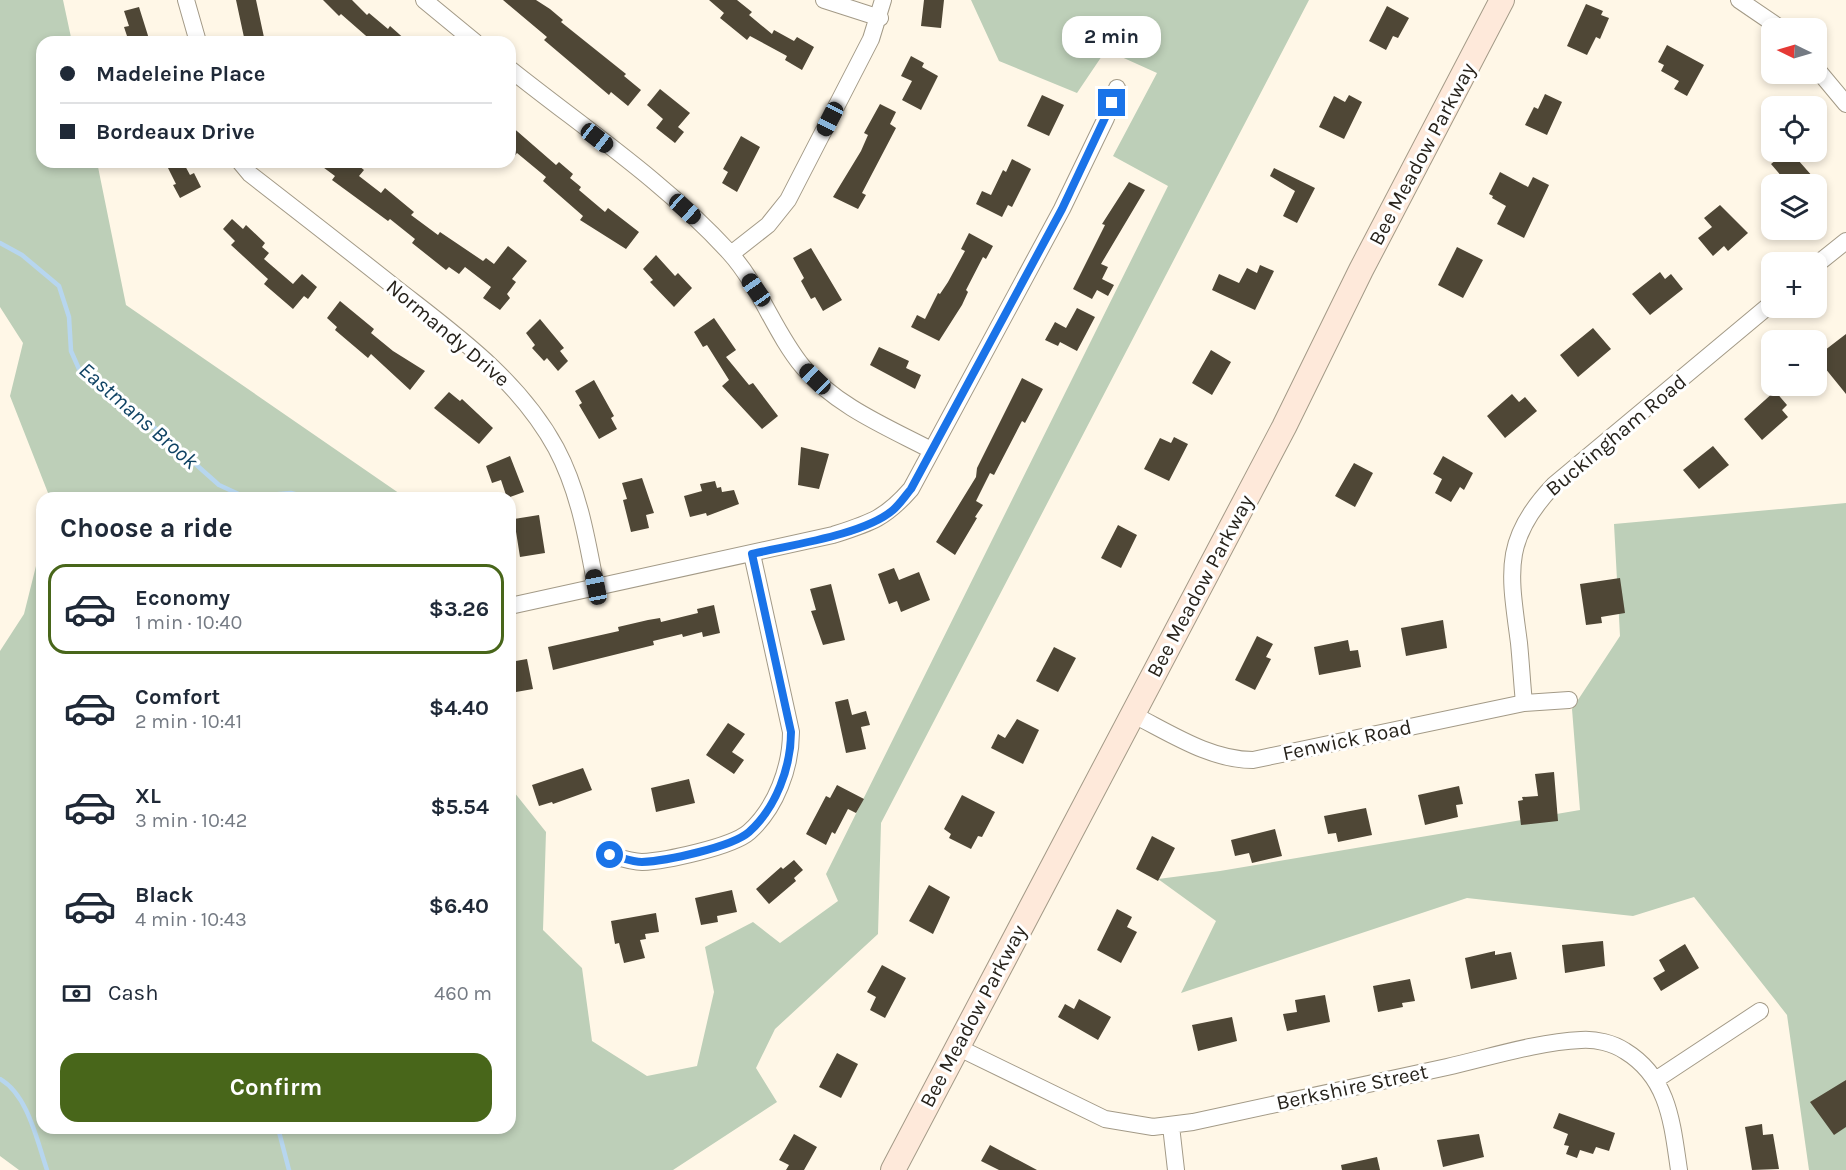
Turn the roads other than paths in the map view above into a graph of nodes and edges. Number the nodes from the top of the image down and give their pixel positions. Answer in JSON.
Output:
{"nodes":[{"id":1,"x":186,"y":0,"type":"edge"},
{"id":2,"x":424,"y":0,"type":"edge"},
{"id":3,"x":824,"y":0,"type":"edge"},
{"id":4,"x":883,"y":0,"type":"edge"},
{"id":5,"x":1502,"y":0,"type":"edge"},
{"id":6,"x":1739,"y":0,"type":"edge"},
{"id":7,"x":880,"y":18,"type":"junction"},
{"id":8,"x":1765,"y":18,"type":"edge"},
{"id":9,"x":196,"y":36,"type":"edge"},
{"id":10,"x":469,"y":36,"type":"edge"},
{"id":11,"x":516,"y":74,"type":"edge"},
{"id":12,"x":1827,"y":81,"type":"edge"},
{"id":13,"x":1117,"y":88,"type":"dead end"},
{"id":14,"x":1846,"y":104,"type":"edge"},
{"id":15,"x":245,"y":168,"type":"edge"},
{"id":16,"x":1846,"y":241,"type":"edge"},
{"id":17,"x":731,"y":254,"type":"junction"},
{"id":18,"x":1827,"y":256,"type":"edge"},
{"id":19,"x":1761,"y":312,"type":"edge"},
{"id":20,"x":932,"y":450,"type":"junction"},
{"id":21,"x":752,"y":554,"type":"junction"},
{"id":22,"x":596,"y":587,"type":"junction"},
{"id":23,"x":516,"y":605,"type":"edge"},
{"id":24,"x":1569,"y":700,"type":"dead end"},
{"id":25,"x":1524,"y":703,"type":"junction"},
{"id":26,"x":1132,"y":714,"type":"junction"},
{"id":27,"x":610,"y":855,"type":"dead end"},
{"id":28,"x":1760,"y":1011,"type":"dead end"},
{"id":29,"x":957,"y":1047,"type":"junction"},
{"id":30,"x":1657,"y":1079,"type":"junction"},
{"id":31,"x":1171,"y":1126,"type":"junction"},
{"id":32,"x":893,"y":1170,"type":"edge"},
{"id":33,"x":1176,"y":1170,"type":"edge"},
{"id":34,"x":1679,"y":1170,"type":"edge"}],
"edges":[{"from":1,"to":9,"type":"street"},
{"from":2,"to":10,"type":"street"},
{"from":3,"to":7,"type":"street"},
{"from":4,"to":7,"type":"street"},
{"from":5,"to":26,"type":"street","name":"Bee Meadow Parkway"},
{"from":6,"to":8,"type":"street"},
{"from":7,"to":17,"type":"street"},
{"from":11,"to":17,"type":"street"},
{"from":12,"to":14,"type":"street"},
{"from":13,"to":20,"type":"street"},
{"from":15,"to":22,"type":"street","name":"Normandy Drive"},
{"from":16,"to":18,"type":"street"},
{"from":17,"to":20,"type":"street"},
{"from":19,"to":25,"type":"street","name":"Buckingham Road"},
{"from":20,"to":21,"type":"street"},
{"from":21,"to":22,"type":"street"},
{"from":21,"to":27,"type":"street"},
{"from":22,"to":23,"type":"street"},
{"from":24,"to":25,"type":"street","name":"Fenwick Road"},
{"from":25,"to":26,"type":"street","name":"Fenwick Road"},
{"from":26,"to":29,"type":"street","name":"Bee Meadow Parkway"},
{"from":28,"to":30,"type":"street"},
{"from":29,"to":31,"type":"street","name":"Berkshire Street"},
{"from":29,"to":32,"type":"street","name":"Bee Meadow Parkway"},
{"from":30,"to":31,"type":"street","name":"Berkshire Street"},
{"from":30,"to":34,"type":"street","name":"Berkshire Street"},
{"from":31,"to":33,"type":"street"}]}
